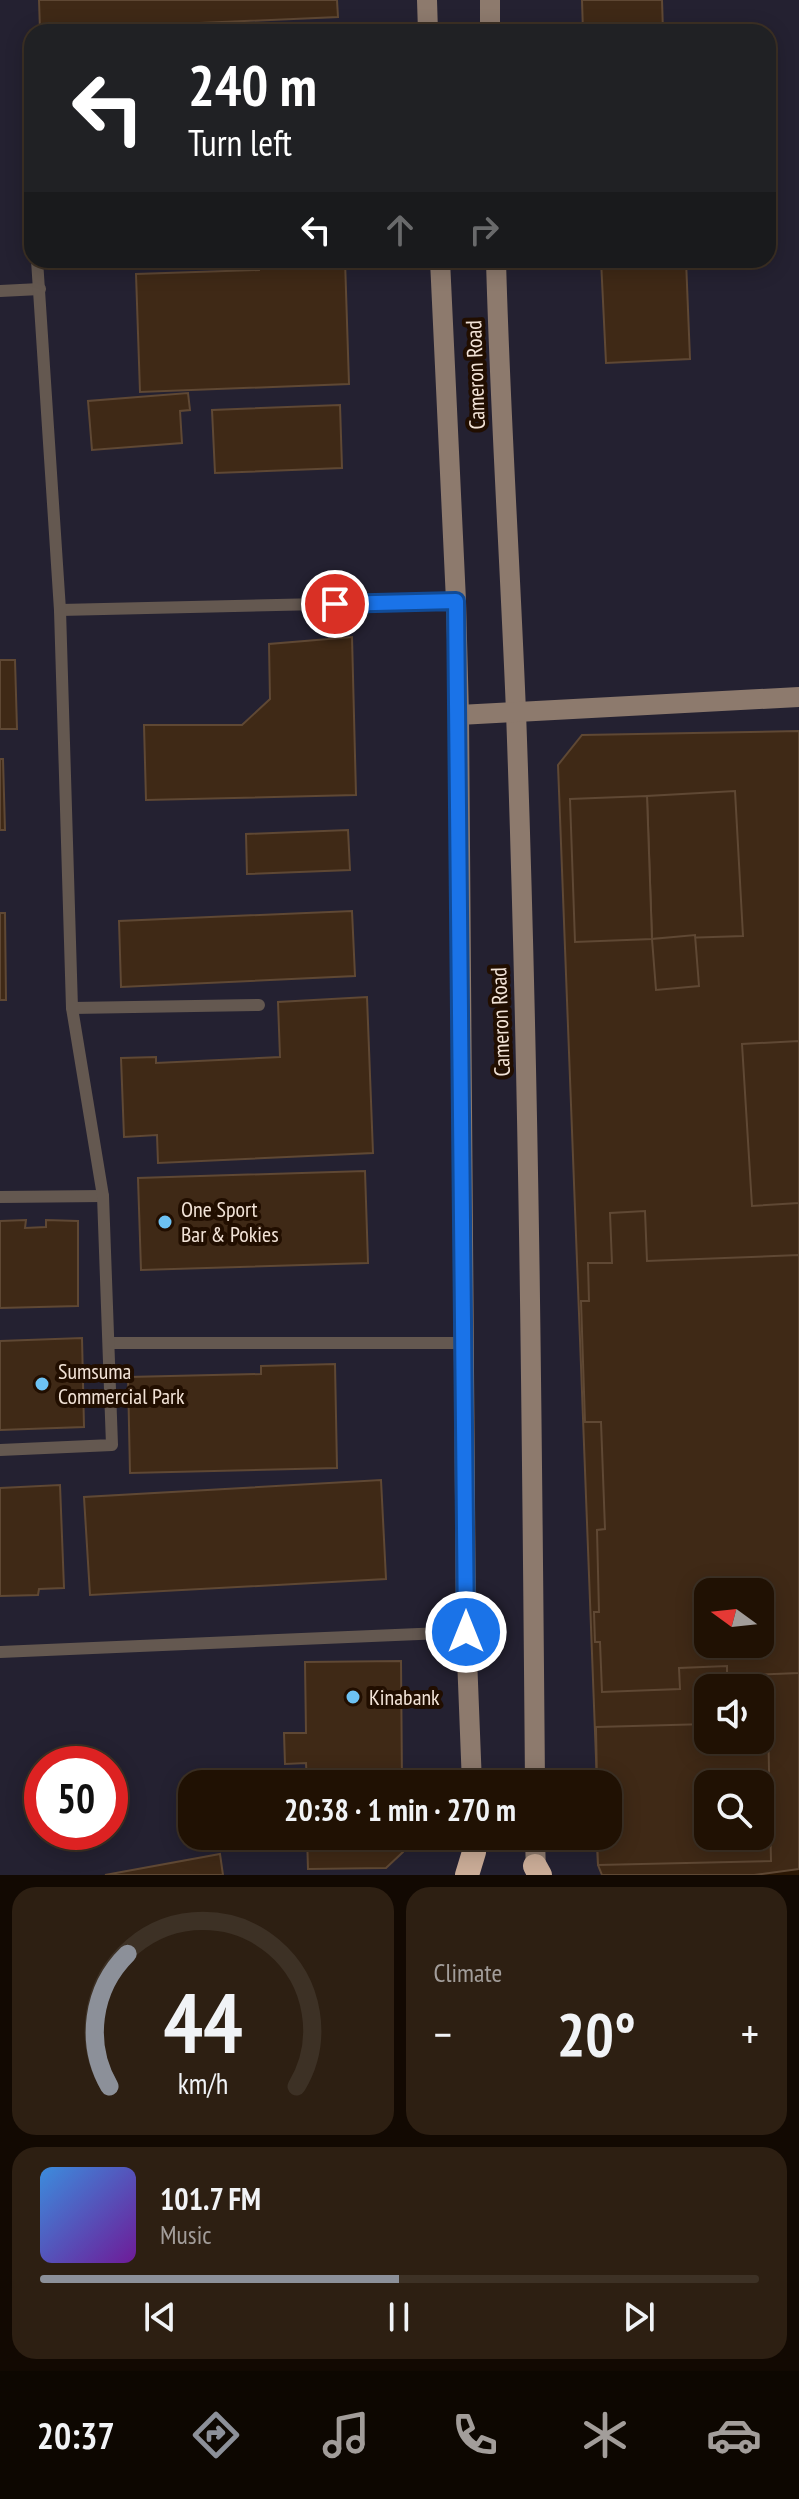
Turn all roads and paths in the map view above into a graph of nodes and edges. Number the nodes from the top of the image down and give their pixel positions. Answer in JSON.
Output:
{"nodes":[{"id":1,"x":427,"y":0,"type":"edge"},
{"id":2,"x":490,"y":0,"type":"edge"},
{"id":3,"x":428,"y":24,"type":"edge"},
{"id":4,"x":490,"y":24,"type":"edge"},
{"id":5,"x":38,"y":268,"type":"edge"},
{"id":6,"x":440,"y":268,"type":"edge"},
{"id":7,"x":496,"y":268,"type":"edge"},
{"id":8,"x":40,"y":289,"type":"junction"},
{"id":9,"x":0,"y":291,"type":"edge"},
{"id":10,"x":456,"y":601,"type":"junction"},
{"id":11,"x":60,"y":610,"type":"junction"},
{"id":12,"x":799,"y":697,"type":"edge"},
{"id":13,"x":516,"y":710,"type":"junction"},
{"id":14,"x":459,"y":715,"type":"junction"},
{"id":15,"x":259,"y":1005,"type":"dead end"},
{"id":16,"x":72,"y":1008,"type":"junction"},
{"id":17,"x":103,"y":1196,"type":"junction"},
{"id":18,"x":0,"y":1197,"type":"edge"},
{"id":19,"x":110,"y":1343,"type":"junction"},
{"id":20,"x":465,"y":1343,"type":"junction"},
{"id":21,"x":0,"y":1450,"type":"edge"},
{"id":22,"x":466,"y":1632,"type":"junction"},
{"id":23,"x":0,"y":1652,"type":"edge"},
{"id":24,"x":471,"y":1770,"type":"edge"},
{"id":25,"x":535,"y":1770,"type":"edge"},
{"id":26,"x":536,"y":1850,"type":"edge"},
{"id":27,"x":537,"y":1872,"type":"edge"}],
"edges":[{"from":1,"to":3,"type":"main road"},
{"from":2,"to":4,"type":"main road"},
{"from":5,"to":8,"type":"lane"},
{"from":6,"to":10,"type":"main road","name":"Cameron Road"},
{"from":7,"to":13,"type":"main road","name":"Cameron Road"},
{"from":8,"to":9,"type":"lane"},
{"from":8,"to":11,"type":"lane"},
{"from":10,"to":11,"type":"lane"},
{"from":10,"to":14,"type":"main road","name":"Cameron Road"},
{"from":11,"to":16,"type":"lane"},
{"from":12,"to":13,"type":"main road"},
{"from":13,"to":14,"type":"main road"},
{"from":13,"to":25,"type":"main road","name":"Cameron Road"},
{"from":14,"to":20,"type":"main road","name":"Cameron Road"},
{"from":15,"to":16,"type":"lane"},
{"from":16,"to":17,"type":"lane"},
{"from":17,"to":18,"type":"lane"},
{"from":17,"to":19,"type":"lane"},
{"from":19,"to":20,"type":"lane"},
{"from":19,"to":21,"type":"lane"},
{"from":20,"to":22,"type":"main road","name":"Cameron Road"},
{"from":22,"to":23,"type":"lane"},
{"from":22,"to":24,"type":"main road","name":"Cameron Road"},
{"from":26,"to":27,"type":"main road"}]}
